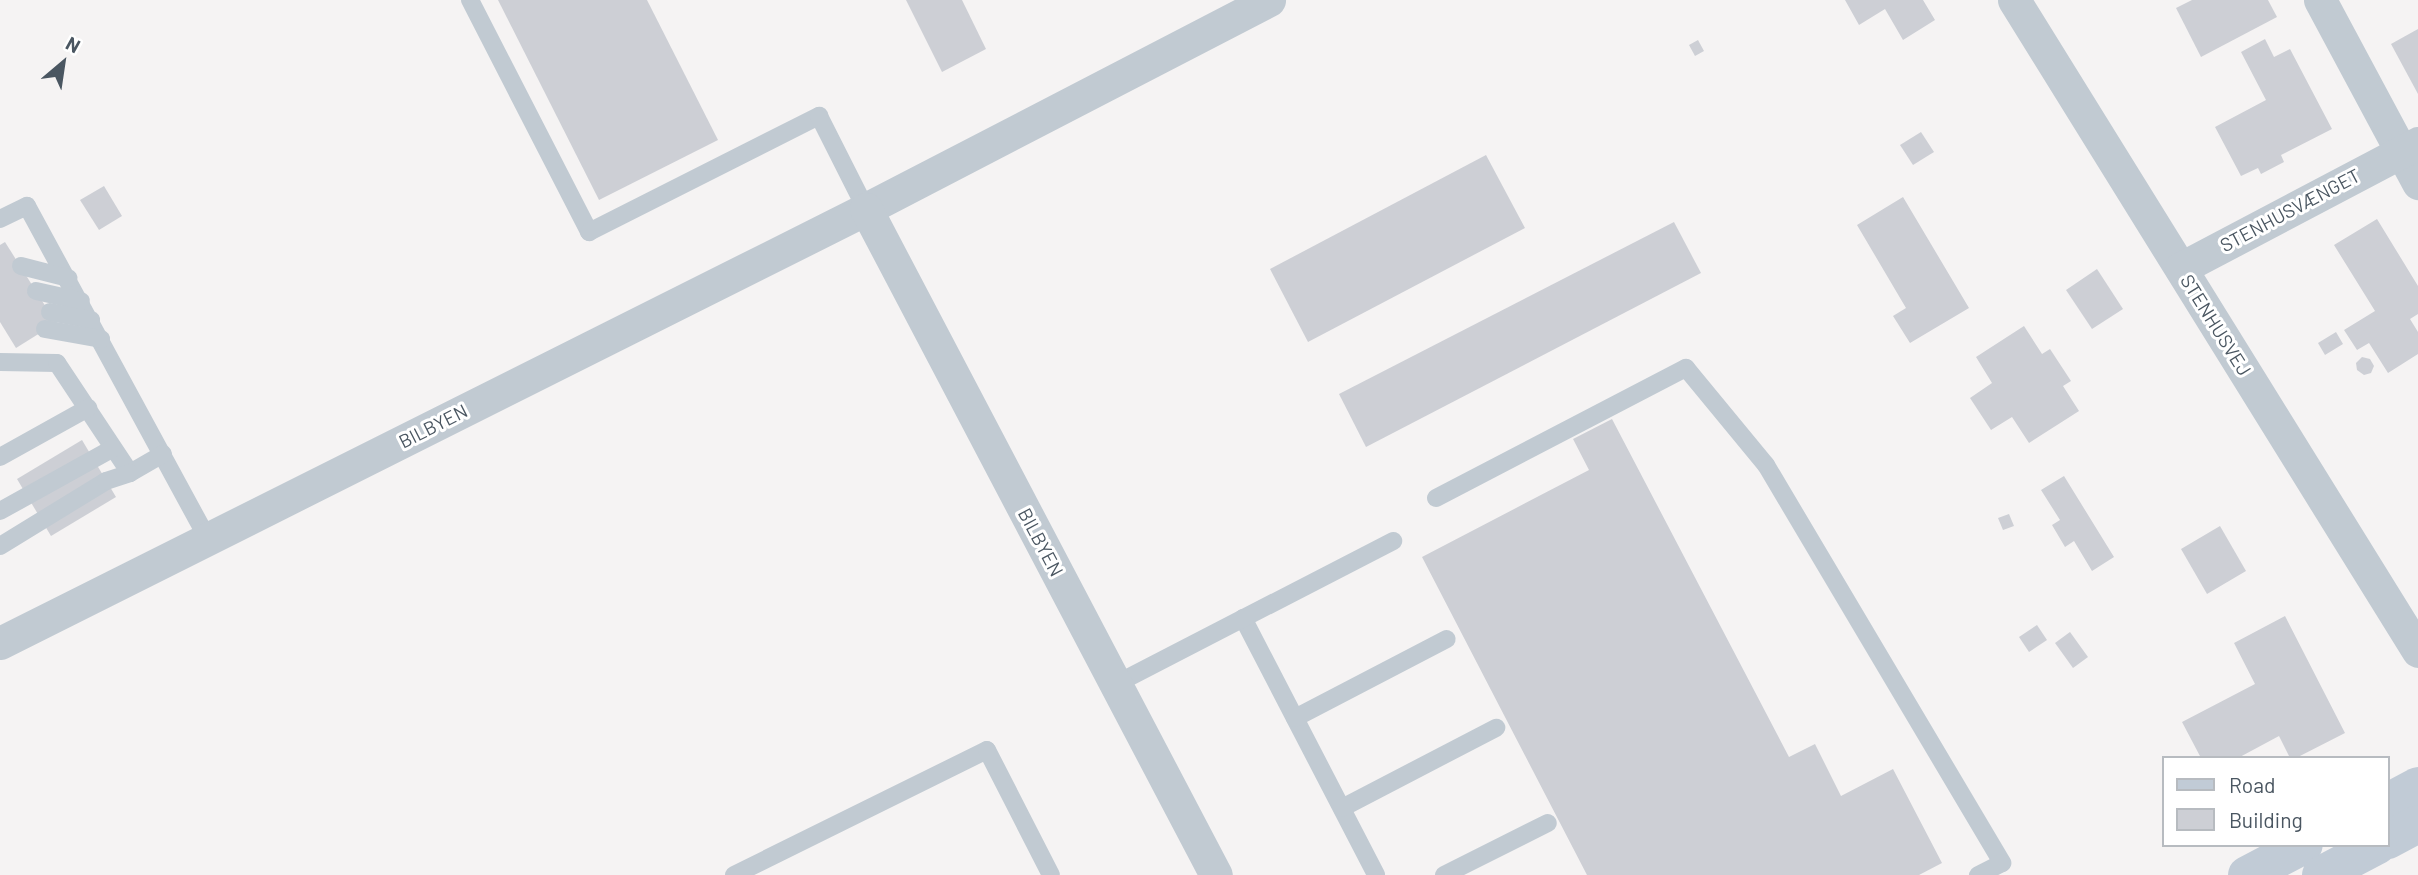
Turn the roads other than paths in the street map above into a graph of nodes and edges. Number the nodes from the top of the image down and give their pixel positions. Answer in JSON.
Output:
{"nodes":[{"id":1,"x":470,"y":0,"type":"edge"},
{"id":2,"x":1269,"y":0,"type":"edge"},
{"id":3,"x":2014,"y":0,"type":"edge"},
{"id":4,"x":2320,"y":0,"type":"edge"},
{"id":5,"x":2409,"y":147,"type":"edge"},
{"id":6,"x":2418,"y":183,"type":"edge"},
{"id":7,"x":866,"y":209,"type":"junction"},
{"id":8,"x":0,"y":219,"type":"edge"},
{"id":9,"x":21,"y":266,"type":"dead end"},
{"id":10,"x":2181,"y":268,"type":"junction"},
{"id":11,"x":68,"y":278,"type":"junction"},
{"id":12,"x":36,"y":292,"type":"dead end"},
{"id":13,"x":81,"y":301,"type":"junction"},
{"id":14,"x":91,"y":320,"type":"junction"},
{"id":15,"x":101,"y":339,"type":"junction"},
{"id":16,"x":0,"y":362,"type":"edge"},
{"id":17,"x":88,"y":408,"type":"junction"},
{"id":18,"x":113,"y":448,"type":"junction"},
{"id":19,"x":163,"y":454,"type":"junction"},
{"id":20,"x":0,"y":457,"type":"edge"},
{"id":21,"x":130,"y":472,"type":"junction"},
{"id":22,"x":1436,"y":498,"type":"dead end"},
{"id":23,"x":0,"y":511,"type":"edge"},
{"id":24,"x":208,"y":539,"type":"junction"},
{"id":25,"x":1393,"y":541,"type":"dead end"},
{"id":26,"x":0,"y":546,"type":"edge"},
{"id":27,"x":1243,"y":618,"type":"junction"},
{"id":28,"x":1447,"y":639,"type":"dead end"},
{"id":29,"x":0,"y":643,"type":"edge"},
{"id":30,"x":2418,"y":651,"type":"edge"},
{"id":31,"x":1116,"y":684,"type":"junction"},
{"id":32,"x":1295,"y":718,"type":"junction"},
{"id":33,"x":1496,"y":728,"type":"dead end"},
{"id":34,"x":2418,"y":786,"type":"edge"},
{"id":35,"x":2390,"y":801,"type":"edge"},
{"id":36,"x":1342,"y":808,"type":"junction"},
{"id":37,"x":1548,"y":823,"type":"dead end"},
{"id":38,"x":2418,"y":824,"type":"edge"},
{"id":39,"x":2390,"y":839,"type":"edge"},
{"id":40,"x":2300,"y":847,"type":"edge"},
{"id":41,"x":2374,"y":847,"type":"edge"},
{"id":42,"x":734,"y":875,"type":"edge"},
{"id":43,"x":1051,"y":875,"type":"edge"},
{"id":44,"x":1216,"y":875,"type":"edge"},
{"id":45,"x":1376,"y":875,"type":"edge"},
{"id":46,"x":1444,"y":875,"type":"edge"},
{"id":47,"x":1978,"y":875,"type":"edge"},
{"id":48,"x":2247,"y":875,"type":"edge"},
{"id":49,"x":2321,"y":875,"type":"edge"}],
"edges":[{"from":1,"to":7,"type":"lane"},
{"from":2,"to":7,"type":"street","name":"BILBYEN"},
{"from":3,"to":10,"type":"street","name":"STENHUSVEJ"},
{"from":4,"to":5,"type":"street"},
{"from":5,"to":6,"type":"street"},
{"from":5,"to":10,"type":"street","name":"STENHUSVÆNGET"},
{"from":7,"to":24,"type":"street","name":"BILBYEN"},
{"from":7,"to":31,"type":"street","name":"BILBYEN"},
{"from":8,"to":11,"type":"lane"},
{"from":9,"to":11,"type":"lane"},
{"from":10,"to":30,"type":"street","name":"STENHUSVEJ"},
{"from":11,"to":13,"type":"lane"},
{"from":12,"to":13,"type":"lane"},
{"from":13,"to":14,"type":"lane"},
{"from":14,"to":15,"type":"lane"},
{"from":14,"to":15,"type":"lane"},
{"from":15,"to":19,"type":"lane"},
{"from":16,"to":17,"type":"lane"},
{"from":17,"to":18,"type":"lane"},
{"from":17,"to":20,"type":"lane"},
{"from":18,"to":21,"type":"lane"},
{"from":18,"to":23,"type":"lane"},
{"from":19,"to":21,"type":"lane"},
{"from":19,"to":24,"type":"lane"},
{"from":21,"to":26,"type":"lane"},
{"from":22,"to":47,"type":"lane"},
{"from":24,"to":29,"type":"street","name":"BILBYEN"},
{"from":25,"to":27,"type":"lane"},
{"from":27,"to":31,"type":"lane"},
{"from":27,"to":32,"type":"lane"},
{"from":28,"to":32,"type":"lane"},
{"from":31,"to":44,"type":"street","name":"BILBYEN"},
{"from":32,"to":36,"type":"lane"},
{"from":33,"to":36,"type":"lane"},
{"from":34,"to":35,"type":"street"},
{"from":36,"to":45,"type":"lane"},
{"from":37,"to":46,"type":"lane"},
{"from":38,"to":39,"type":"street"},
{"from":40,"to":48,"type":"street"},
{"from":41,"to":49,"type":"street"},
{"from":42,"to":43,"type":"lane"}]}
